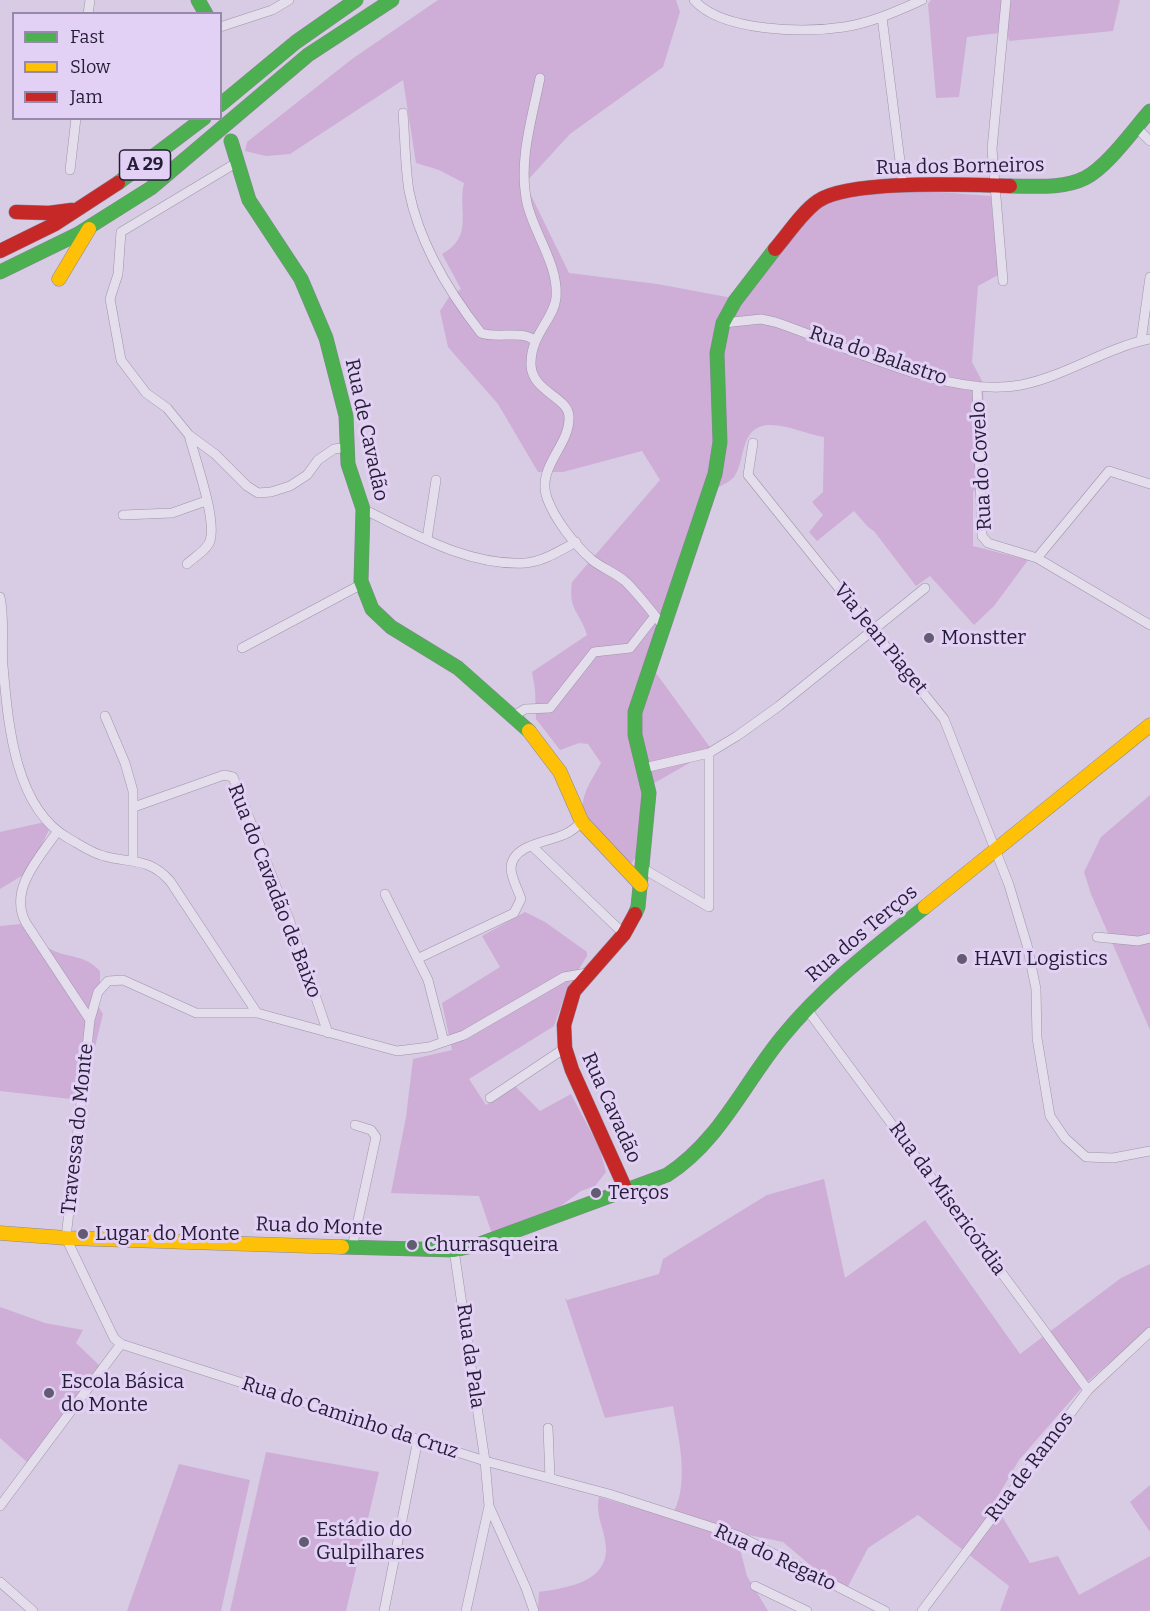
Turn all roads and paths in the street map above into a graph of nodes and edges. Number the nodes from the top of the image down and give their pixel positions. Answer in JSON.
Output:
{"nodes":[{"id":1,"x":289,"y":0,"type":"edge"},
{"id":2,"x":356,"y":0,"type":"edge"},
{"id":3,"x":392,"y":0,"type":"edge"},
{"id":4,"x":694,"y":0,"type":"edge"},
{"id":5,"x":922,"y":0,"type":"edge"},
{"id":6,"x":1006,"y":0,"type":"edge"},
{"id":7,"x":882,"y":17,"type":"junction"},
{"id":8,"x":222,"y":26,"type":"edge"},
{"id":9,"x":540,"y":78,"type":"dead end"},
{"id":10,"x":222,"y":103,"type":"edge"},
{"id":11,"x":1150,"y":111,"type":"edge"},
{"id":12,"x":403,"y":113,"type":"dead end"},
{"id":13,"x":76,"y":120,"type":"edge"},
{"id":14,"x":202,"y":120,"type":"edge"},
{"id":15,"x":1137,"y":128,"type":"junction"},
{"id":16,"x":231,"y":141,"type":"dead end"},
{"id":17,"x":1150,"y":141,"type":"edge"},
{"id":18,"x":236,"y":163,"type":"junction"},
{"id":19,"x":70,"y":170,"type":"dead end"},
{"id":20,"x":903,"y":185,"type":"junction"},
{"id":21,"x":994,"y":187,"type":"junction"},
{"id":22,"x":82,"y":208,"type":"junction"},
{"id":23,"x":16,"y":212,"type":"dead end"},
{"id":24,"x":92,"y":225,"type":"junction"},
{"id":25,"x":0,"y":251,"type":"edge"},
{"id":26,"x":0,"y":272,"type":"edge"},
{"id":27,"x":1150,"y":277,"type":"edge"},
{"id":28,"x":59,"y":279,"type":"dead end"},
{"id":29,"x":1003,"y":281,"type":"dead end"},
{"id":30,"x":723,"y":323,"type":"junction"},
{"id":31,"x":534,"y":340,"type":"junction"},
{"id":32,"x":1146,"y":340,"type":"edge"},
{"id":33,"x":977,"y":386,"type":"junction"},
{"id":34,"x":189,"y":435,"type":"junction"},
{"id":35,"x":753,"y":443,"type":"dead end"},
{"id":36,"x":348,"y":447,"type":"junction"},
{"id":37,"x":436,"y":480,"type":"dead end"},
{"id":38,"x":1150,"y":484,"type":"edge"},
{"id":39,"x":207,"y":501,"type":"junction"},
{"id":40,"x":363,"y":509,"type":"junction"},
{"id":41,"x":123,"y":515,"type":"dead end"},
{"id":42,"x":427,"y":539,"type":"junction"},
{"id":43,"x":576,"y":542,"type":"junction"},
{"id":44,"x":1037,"y":558,"type":"junction"},
{"id":45,"x":186,"y":564,"type":"dead end"},
{"id":46,"x":362,"y":584,"type":"junction"},
{"id":47,"x":925,"y":588,"type":"dead end"},
{"id":48,"x":0,"y":597,"type":"edge"},
{"id":49,"x":660,"y":622,"type":"junction"},
{"id":50,"x":1150,"y":625,"type":"edge"},
{"id":51,"x":873,"y":629,"type":"junction"},
{"id":52,"x":242,"y":648,"type":"dead end"},
{"id":53,"x":105,"y":716,"type":"dead end"},
{"id":54,"x":512,"y":717,"type":"junction"},
{"id":55,"x":1150,"y":724,"type":"edge"},
{"id":56,"x":708,"y":753,"type":"junction"},
{"id":57,"x":645,"y":768,"type":"junction"},
{"id":58,"x":134,"y":807,"type":"junction"},
{"id":59,"x":582,"y":822,"type":"junction"},
{"id":60,"x":57,"y":832,"type":"junction"},
{"id":61,"x":532,"y":846,"type":"junction"},
{"id":62,"x":996,"y":849,"type":"junction"},
{"id":63,"x":133,"y":861,"type":"junction"},
{"id":64,"x":642,"y":868,"type":"junction"},
{"id":65,"x":640,"y":885,"type":"junction"},
{"id":66,"x":385,"y":894,"type":"dead end"},
{"id":67,"x":624,"y":934,"type":"junction"},
{"id":68,"x":1097,"y":937,"type":"dead end"},
{"id":69,"x":1150,"y":938,"type":"edge"},
{"id":70,"x":419,"y":958,"type":"junction"},
{"id":71,"x":587,"y":974,"type":"junction"},
{"id":72,"x":806,"y":1008,"type":"junction"},
{"id":73,"x":257,"y":1013,"type":"junction"},
{"id":74,"x":90,"y":1020,"type":"junction"},
{"id":75,"x":328,"y":1033,"type":"junction"},
{"id":76,"x":444,"y":1042,"type":"junction"},
{"id":77,"x":565,"y":1048,"type":"junction"},
{"id":78,"x":490,"y":1098,"type":"dead end"},
{"id":79,"x":355,"y":1125,"type":"dead end"},
{"id":80,"x":1150,"y":1151,"type":"edge"},
{"id":81,"x":626,"y":1190,"type":"junction"},
{"id":82,"x":0,"y":1233,"type":"edge"},
{"id":83,"x":66,"y":1238,"type":"junction"},
{"id":84,"x":352,"y":1248,"type":"junction"},
{"id":85,"x":454,"y":1250,"type":"junction"},
{"id":86,"x":1150,"y":1332,"type":"edge"},
{"id":87,"x":121,"y":1344,"type":"junction"},
{"id":88,"x":1088,"y":1390,"type":"junction"},
{"id":89,"x":548,"y":1428,"type":"dead end"},
{"id":90,"x":418,"y":1439,"type":"junction"},
{"id":91,"x":485,"y":1461,"type":"junction"},
{"id":92,"x":550,"y":1478,"type":"junction"},
{"id":93,"x":0,"y":1506,"type":"edge"},
{"id":94,"x":489,"y":1506,"type":"junction"},
{"id":95,"x":696,"y":1522,"type":"joint"},
{"id":96,"x":0,"y":1582,"type":"edge"},
{"id":97,"x":755,"y":1586,"type":"dead end"},
{"id":98,"x":467,"y":1606,"type":"edge"},
{"id":99,"x":33,"y":1611,"type":"edge"},
{"id":100,"x":384,"y":1611,"type":"edge"},
{"id":101,"x":534,"y":1611,"type":"edge"},
{"id":102,"x":807,"y":1611,"type":"edge"},
{"id":103,"x":885,"y":1611,"type":"edge"},
{"id":104,"x":922,"y":1611,"type":"edge"}],
"edges":[{"from":1,"to":8,"type":"street"},
{"from":2,"to":10,"type":"main road"},
{"from":3,"to":24,"type":"main road","number":"A 29"},
{"from":4,"to":7,"type":"street"},
{"from":5,"to":7,"type":"street"},
{"from":6,"to":21,"type":"street"},
{"from":7,"to":20,"type":"street"},
{"from":9,"to":31,"type":"street"},
{"from":11,"to":15,"type":"main road","name":"Rua dos Borneiros"},
{"from":12,"to":31,"type":"street"},
{"from":13,"to":19,"type":"street"},
{"from":14,"to":22,"type":"main road","number":"A 29"},
{"from":15,"to":17,"type":"street"},
{"from":15,"to":21,"type":"main road","name":"Rua dos Borneiros"},
{"from":16,"to":18,"type":"main road","name":"Rua de Cavadão"},
{"from":18,"to":34,"type":"street"},
{"from":18,"to":36,"type":"main road","name":"Rua de Cavadão"},
{"from":20,"to":21,"type":"main road","name":"Rua dos Borneiros"},
{"from":20,"to":30,"type":"main road","name":"Rua dos Borneiros"},
{"from":21,"to":29,"type":"street"},
{"from":22,"to":23,"type":"main road"},
{"from":22,"to":25,"type":"main road","number":"A 29"},
{"from":24,"to":26,"type":"main road","number":"A 29"},
{"from":24,"to":28,"type":"main road"},
{"from":27,"to":32,"type":"street","name":"Rua do Balastro"},
{"from":30,"to":33,"type":"street","name":"Rua do Balastro"},
{"from":30,"to":49,"type":"main road","name":"Rua dos Borneiros"},
{"from":31,"to":43,"type":"street"},
{"from":32,"to":33,"type":"street","name":"Rua do Balastro"},
{"from":33,"to":44,"type":"street","name":"Rua do Covelo"},
{"from":34,"to":36,"type":"street"},
{"from":34,"to":39,"type":"street"},
{"from":35,"to":51,"type":"street","name":"Via Jean Piaget"},
{"from":36,"to":40,"type":"main road","name":"Rua de Cavadão"},
{"from":37,"to":42,"type":"street"},
{"from":38,"to":44,"type":"street"},
{"from":39,"to":41,"type":"street"},
{"from":39,"to":45,"type":"street"},
{"from":40,"to":42,"type":"street"},
{"from":40,"to":46,"type":"main road","name":"Rua de Cavadão"},
{"from":42,"to":43,"type":"street"},
{"from":43,"to":49,"type":"street"},
{"from":44,"to":50,"type":"street","name":"Rua do Covelo"},
{"from":46,"to":52,"type":"street"},
{"from":46,"to":54,"type":"main road","name":"Rua de Cavadão"},
{"from":47,"to":51,"type":"street"},
{"from":48,"to":60,"type":"street"},
{"from":49,"to":54,"type":"street"},
{"from":49,"to":57,"type":"main road","name":"Rua dos Borneiros"},
{"from":51,"to":56,"type":"street"},
{"from":51,"to":62,"type":"street","name":"Via Jean Piaget"},
{"from":53,"to":58,"type":"street"},
{"from":54,"to":59,"type":"main road","name":"Rua de Cavadão"},
{"from":55,"to":62,"type":"main road","name":"Rua dos Terços"},
{"from":56,"to":57,"type":"street"},
{"from":56,"to":64,"type":"street"},
{"from":57,"to":64,"type":"main road","name":"Rua Cavadão"},
{"from":58,"to":63,"type":"street"},
{"from":58,"to":75,"type":"street","name":"Rua do Cavadão de Baixo"},
{"from":59,"to":61,"type":"street"},
{"from":59,"to":65,"type":"main road","name":"Rua de Cavadão"},
{"from":60,"to":63,"type":"street"},
{"from":60,"to":74,"type":"street"},
{"from":61,"to":67,"type":"street"},
{"from":61,"to":70,"type":"street"},
{"from":62,"to":72,"type":"main road","name":"Rua dos Terços"},
{"from":62,"to":80,"type":"street","name":"Via Jean Piaget"},
{"from":63,"to":73,"type":"street"},
{"from":64,"to":65,"type":"main road","name":"Rua Cavadão"},
{"from":65,"to":67,"type":"main road","name":"Rua Cavadão"},
{"from":66,"to":70,"type":"street"},
{"from":67,"to":71,"type":"main road","name":"Rua Cavadão"},
{"from":68,"to":69,"type":"street"},
{"from":70,"to":76,"type":"street"},
{"from":71,"to":76,"type":"street"},
{"from":71,"to":77,"type":"main road","name":"Rua Cavadão"},
{"from":72,"to":81,"type":"main road","name":"Rua dos Terços"},
{"from":72,"to":88,"type":"street","name":"Rua da Misericórdia"},
{"from":73,"to":74,"type":"street","name":"Travessa do Monte"},
{"from":73,"to":75,"type":"street"},
{"from":74,"to":83,"type":"street","name":"Travessa do Monte"},
{"from":75,"to":76,"type":"street"},
{"from":77,"to":78,"type":"street"},
{"from":77,"to":81,"type":"main road","name":"Rua Cavadão"},
{"from":79,"to":84,"type":"street"},
{"from":81,"to":85,"type":"main road","name":"Rua do Monte"},
{"from":82,"to":83,"type":"main road","name":"Rua do Monte"},
{"from":83,"to":84,"type":"main road","name":"Rua do Monte"},
{"from":83,"to":87,"type":"street"},
{"from":84,"to":85,"type":"main road","name":"Rua do Monte"},
{"from":85,"to":91,"type":"street","name":"Rua da Pala"},
{"from":86,"to":88,"type":"street","name":"Rua de Ramos"},
{"from":87,"to":90,"type":"street","name":"Rua do Caminho da Cruz"},
{"from":87,"to":93,"type":"street"},
{"from":88,"to":104,"type":"street","name":"Rua de Ramos"},
{"from":89,"to":92,"type":"street"},
{"from":90,"to":91,"type":"street","name":"Rua do Caminho da Cruz"},
{"from":90,"to":100,"type":"street"},
{"from":91,"to":92,"type":"street","name":"Rua do Caminho da Cruz"},
{"from":91,"to":94,"type":"street","name":"Rua da Pala"},
{"from":92,"to":95,"type":"street","name":"Rua do Caminho da Cruz"},
{"from":94,"to":98,"type":"street"},
{"from":94,"to":101,"type":"street"},
{"from":95,"to":103,"type":"street","name":"Rua do Regato"},
{"from":96,"to":99,"type":"street"},
{"from":97,"to":102,"type":"street"}]}
